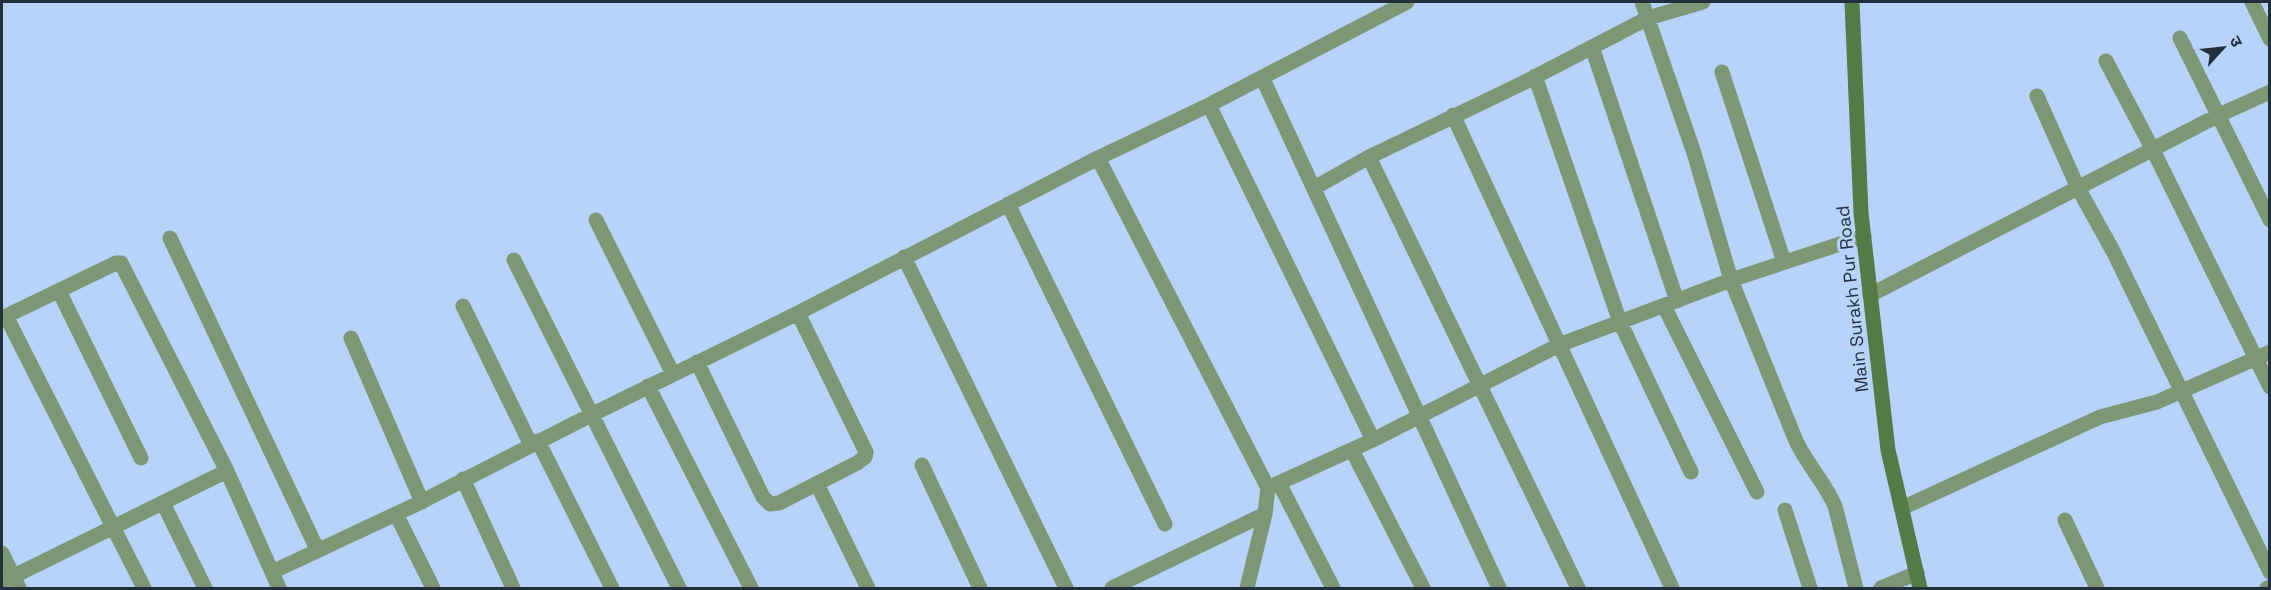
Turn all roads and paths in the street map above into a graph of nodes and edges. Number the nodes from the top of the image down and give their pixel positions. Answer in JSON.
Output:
{"nodes":[{"id":1,"x":1407,"y":2,"type":"edge"},
{"id":2,"x":1642,"y":2,"type":"edge"},
{"id":3,"x":1703,"y":2,"type":"edge"},
{"id":4,"x":1852,"y":2,"type":"edge"},
{"id":5,"x":2252,"y":2,"type":"edge"},
{"id":6,"x":1648,"y":18,"type":"junction"},
{"id":7,"x":2180,"y":38,"type":"dead end"},
{"id":8,"x":2270,"y":39,"type":"edge"},
{"id":9,"x":1592,"y":47,"type":"junction"},
{"id":10,"x":2106,"y":61,"type":"dead end"},
{"id":11,"x":1722,"y":72,"type":"dead end"},
{"id":12,"x":1535,"y":76,"type":"junction"},
{"id":13,"x":1262,"y":77,"type":"junction"},
{"id":14,"x":2270,"y":92,"type":"edge"},
{"id":15,"x":2037,"y":96,"type":"dead end"},
{"id":16,"x":1209,"y":105,"type":"junction"},
{"id":17,"x":1453,"y":115,"type":"junction"},
{"id":18,"x":2219,"y":115,"type":"junction"},
{"id":19,"x":2152,"y":150,"type":"junction"},
{"id":20,"x":1369,"y":157,"type":"junction"},
{"id":21,"x":1098,"y":158,"type":"junction"},
{"id":22,"x":1314,"y":188,"type":"junction"},
{"id":23,"x":2078,"y":188,"type":"junction"},
{"id":24,"x":1008,"y":204,"type":"junction"},
{"id":25,"x":596,"y":220,"type":"dead end"},
{"id":26,"x":2270,"y":220,"type":"edge"},
{"id":27,"x":1863,"y":236,"type":"junction"},
{"id":28,"x":170,"y":238,"type":"dead end"},
{"id":29,"x":904,"y":257,"type":"junction"},
{"id":30,"x":514,"y":260,"type":"dead end"},
{"id":31,"x":1784,"y":262,"type":"junction"},
{"id":32,"x":1731,"y":280,"type":"junction"},
{"id":33,"x":59,"y":291,"type":"junction"},
{"id":34,"x":1870,"y":295,"type":"junction"},
{"id":35,"x":1670,"y":303,"type":"junction"},
{"id":36,"x":463,"y":306,"type":"dead end"},
{"id":37,"x":798,"y":313,"type":"junction"},
{"id":38,"x":4,"y":317,"type":"edge"},
{"id":39,"x":1620,"y":322,"type":"junction"},
{"id":40,"x":351,"y":338,"type":"dead end"},
{"id":41,"x":1560,"y":345,"type":"junction"},
{"id":42,"x":2270,"y":352,"type":"edge"},
{"id":43,"x":2256,"y":360,"type":"junction"},
{"id":44,"x":697,"y":362,"type":"junction"},
{"id":45,"x":673,"y":374,"type":"junction"},
{"id":46,"x":648,"y":386,"type":"junction"},
{"id":47,"x":1480,"y":386,"type":"junction"},
{"id":48,"x":2270,"y":387,"type":"edge"},
{"id":49,"x":2183,"y":392,"type":"junction"},
{"id":50,"x":591,"y":415,"type":"junction"},
{"id":51,"x":1420,"y":417,"type":"junction"},
{"id":52,"x":1373,"y":440,"type":"junction"},
{"id":53,"x":534,"y":443,"type":"junction"},
{"id":54,"x":1352,"y":450,"type":"junction"},
{"id":55,"x":141,"y":458,"type":"dead end"},
{"id":56,"x":922,"y":465,"type":"dead end"},
{"id":57,"x":227,"y":471,"type":"junction"},
{"id":58,"x":1691,"y":472,"type":"dead end"},
{"id":59,"x":463,"y":480,"type":"junction"},
{"id":60,"x":817,"y":484,"type":"junction"},
{"id":61,"x":1273,"y":485,"type":"junction"},
{"id":62,"x":1757,"y":492,"type":"dead end"},
{"id":63,"x":163,"y":502,"type":"junction"},
{"id":64,"x":422,"y":502,"type":"junction"},
{"id":65,"x":1902,"y":508,"type":"junction"},
{"id":66,"x":1785,"y":510,"type":"dead end"},
{"id":67,"x":396,"y":514,"type":"junction"},
{"id":68,"x":1265,"y":514,"type":"junction"},
{"id":69,"x":2065,"y":520,"type":"dead end"},
{"id":70,"x":1165,"y":524,"type":"dead end"},
{"id":71,"x":112,"y":527,"type":"junction"},
{"id":72,"x":317,"y":549,"type":"junction"},
{"id":73,"x":2,"y":553,"type":"edge"},
{"id":74,"x":272,"y":572,"type":"junction"},
{"id":75,"x":2270,"y":572,"type":"edge"},
{"id":76,"x":1918,"y":581,"type":"edge"},
{"id":77,"x":11,"y":582,"type":"edge"},
{"id":78,"x":144,"y":588,"type":"edge"},
{"id":79,"x":206,"y":588,"type":"edge"},
{"id":80,"x":279,"y":588,"type":"edge"},
{"id":81,"x":433,"y":588,"type":"edge"},
{"id":82,"x":513,"y":588,"type":"edge"},
{"id":83,"x":612,"y":588,"type":"edge"},
{"id":84,"x":679,"y":588,"type":"edge"},
{"id":85,"x":751,"y":588,"type":"edge"},
{"id":86,"x":868,"y":588,"type":"edge"},
{"id":87,"x":980,"y":588,"type":"edge"},
{"id":88,"x":1066,"y":588,"type":"edge"},
{"id":89,"x":1112,"y":588,"type":"edge"},
{"id":90,"x":1247,"y":588,"type":"edge"},
{"id":91,"x":1333,"y":588,"type":"edge"},
{"id":92,"x":1423,"y":588,"type":"edge"},
{"id":93,"x":1499,"y":588,"type":"edge"},
{"id":94,"x":1578,"y":588,"type":"edge"},
{"id":95,"x":1672,"y":588,"type":"edge"},
{"id":96,"x":1810,"y":588,"type":"edge"},
{"id":97,"x":1856,"y":588,"type":"edge"},
{"id":98,"x":1881,"y":588,"type":"edge"},
{"id":99,"x":2097,"y":588,"type":"edge"}],
"edges":[{"from":1,"to":13,"type":"street"},
{"from":2,"to":6,"type":"street"},
{"from":3,"to":6,"type":"street"},
{"from":4,"to":27,"type":"street","name":"Main Surakh Pur Road"},
{"from":5,"to":8,"type":"street"},
{"from":6,"to":9,"type":"street"},
{"from":6,"to":32,"type":"street"},
{"from":7,"to":18,"type":"street"},
{"from":9,"to":12,"type":"street"},
{"from":9,"to":35,"type":"street"},
{"from":10,"to":19,"type":"street"},
{"from":11,"to":31,"type":"street"},
{"from":12,"to":17,"type":"street"},
{"from":12,"to":39,"type":"street"},
{"from":13,"to":16,"type":"street"},
{"from":13,"to":22,"type":"street"},
{"from":14,"to":18,"type":"street"},
{"from":15,"to":23,"type":"street"},
{"from":16,"to":21,"type":"street"},
{"from":16,"to":52,"type":"street"},
{"from":17,"to":20,"type":"street"},
{"from":17,"to":41,"type":"street"},
{"from":18,"to":19,"type":"street"},
{"from":18,"to":26,"type":"street"},
{"from":19,"to":23,"type":"street"},
{"from":19,"to":43,"type":"street"},
{"from":20,"to":22,"type":"street"},
{"from":20,"to":47,"type":"street"},
{"from":21,"to":24,"type":"street"},
{"from":21,"to":61,"type":"street"},
{"from":22,"to":51,"type":"street"},
{"from":23,"to":34,"type":"street"},
{"from":23,"to":49,"type":"street"},
{"from":24,"to":29,"type":"street"},
{"from":24,"to":70,"type":"street"},
{"from":25,"to":45,"type":"street"},
{"from":27,"to":31,"type":"street"},
{"from":27,"to":34,"type":"street","name":"Main Surakh Pur Road"},
{"from":28,"to":72,"type":"street"},
{"from":29,"to":37,"type":"street"},
{"from":29,"to":88,"type":"street"},
{"from":30,"to":50,"type":"street"},
{"from":31,"to":32,"type":"street"},
{"from":32,"to":35,"type":"street"},
{"from":32,"to":97,"type":"street"},
{"from":33,"to":38,"type":"street"},
{"from":33,"to":55,"type":"street"},
{"from":33,"to":57,"type":"street"},
{"from":34,"to":65,"type":"street","name":"Main Surakh Pur Road"},
{"from":35,"to":39,"type":"street"},
{"from":35,"to":62,"type":"street"},
{"from":36,"to":53,"type":"street"},
{"from":37,"to":44,"type":"street"},
{"from":37,"to":60,"type":"street"},
{"from":38,"to":71,"type":"street"},
{"from":39,"to":41,"type":"street"},
{"from":39,"to":58,"type":"street"},
{"from":40,"to":64,"type":"street"},
{"from":41,"to":47,"type":"street"},
{"from":41,"to":95,"type":"street"},
{"from":42,"to":43,"type":"street"},
{"from":43,"to":48,"type":"street"},
{"from":43,"to":49,"type":"street"},
{"from":44,"to":45,"type":"street"},
{"from":44,"to":60,"type":"street"},
{"from":45,"to":46,"type":"street"},
{"from":46,"to":50,"type":"street"},
{"from":46,"to":85,"type":"street"},
{"from":47,"to":51,"type":"street"},
{"from":47,"to":94,"type":"street"},
{"from":49,"to":65,"type":"street"},
{"from":49,"to":75,"type":"street"},
{"from":50,"to":53,"type":"street"},
{"from":50,"to":84,"type":"street"},
{"from":51,"to":52,"type":"street"},
{"from":51,"to":93,"type":"street"},
{"from":52,"to":54,"type":"street"},
{"from":53,"to":59,"type":"street"},
{"from":53,"to":83,"type":"street"},
{"from":54,"to":61,"type":"street"},
{"from":54,"to":92,"type":"street"},
{"from":56,"to":87,"type":"street"},
{"from":57,"to":63,"type":"street"},
{"from":57,"to":74,"type":"street"},
{"from":59,"to":64,"type":"street"},
{"from":59,"to":82,"type":"street"},
{"from":60,"to":86,"type":"street"},
{"from":61,"to":68,"type":"street"},
{"from":61,"to":91,"type":"street"},
{"from":63,"to":71,"type":"street"},
{"from":63,"to":79,"type":"street"},
{"from":64,"to":67,"type":"street"},
{"from":65,"to":76,"type":"street","name":"Main Surakh Pur Road"},
{"from":66,"to":96,"type":"street"},
{"from":67,"to":72,"type":"street"},
{"from":67,"to":81,"type":"street"},
{"from":68,"to":89,"type":"street"},
{"from":68,"to":90,"type":"street"},
{"from":69,"to":99,"type":"street"},
{"from":71,"to":77,"type":"street"},
{"from":71,"to":78,"type":"street"},
{"from":72,"to":74,"type":"street"},
{"from":73,"to":77,"type":"street"},
{"from":74,"to":80,"type":"street"},
{"from":76,"to":98,"type":"street"}]}
